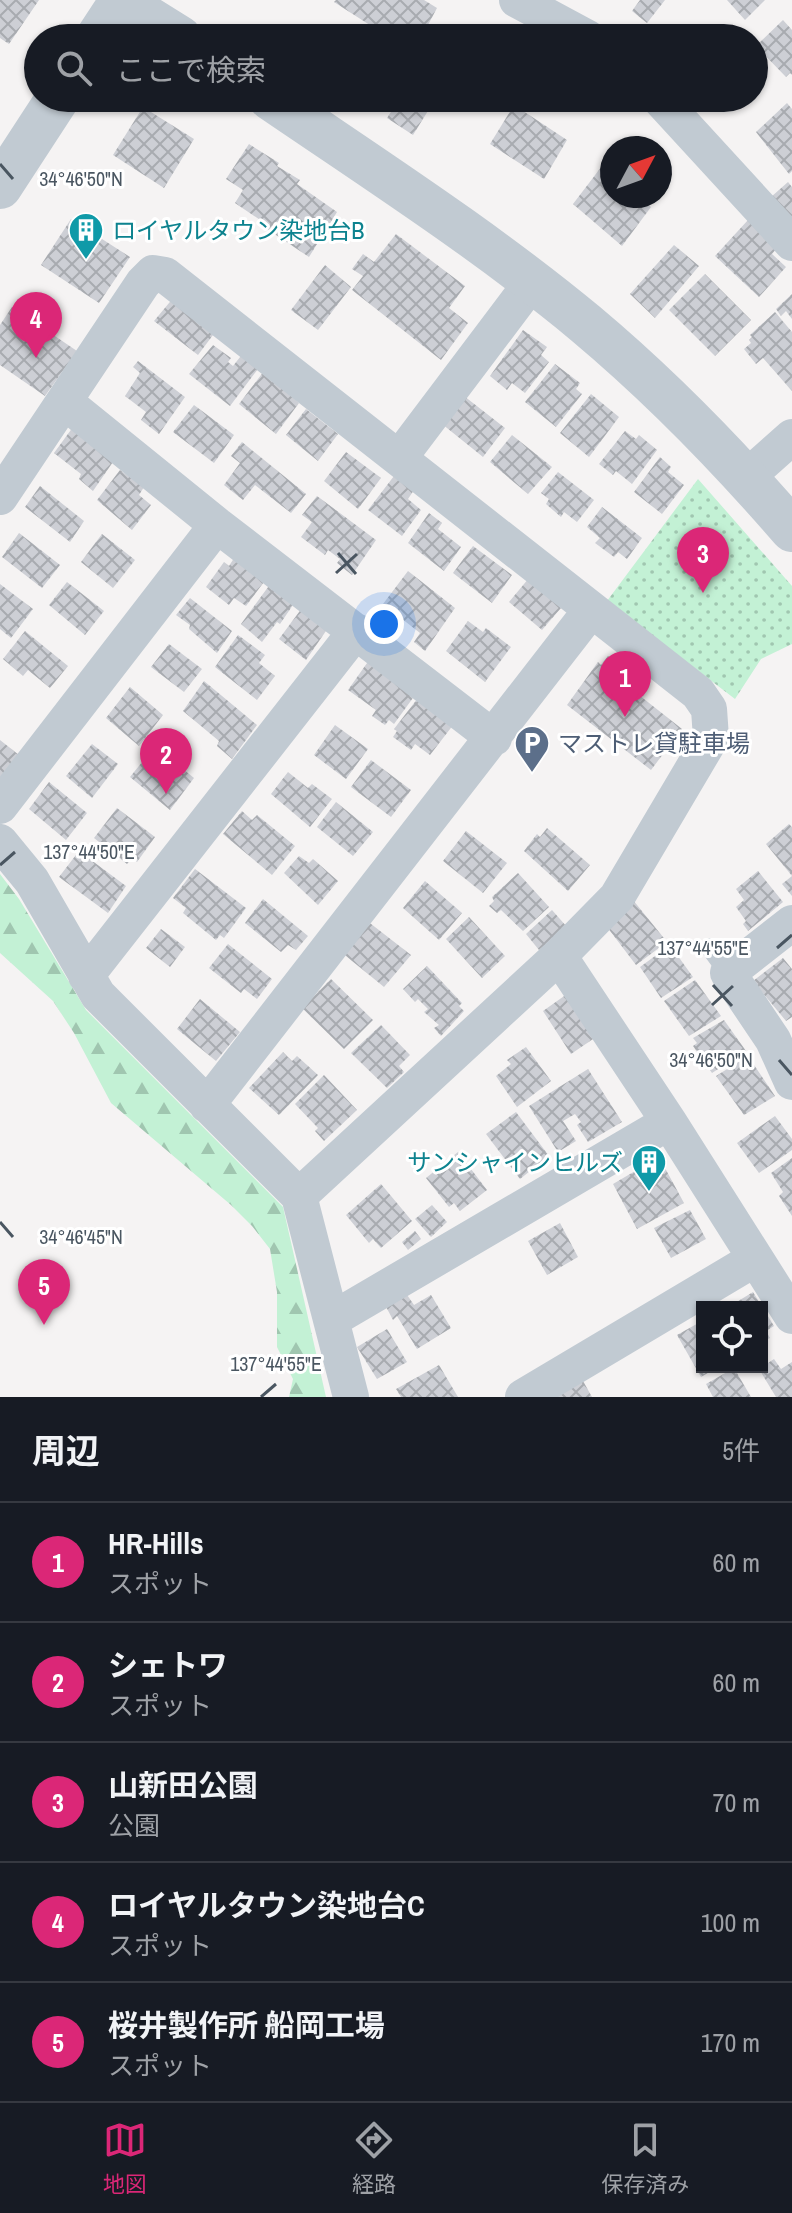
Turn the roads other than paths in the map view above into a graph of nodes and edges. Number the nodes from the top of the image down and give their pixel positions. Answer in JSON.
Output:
{"nodes":[{"id":1,"x":122,"y":0,"type":"edge"},
{"id":2,"x":517,"y":0,"type":"edge"},
{"id":3,"x":106,"y":24,"type":"edge"},
{"id":4,"x":159,"y":24,"type":"edge"},
{"id":5,"x":562,"y":24,"type":"edge"},
{"id":6,"x":48,"y":112,"type":"edge"},
{"id":7,"x":291,"y":112,"type":"edge"},
{"id":8,"x":672,"y":112,"type":"edge"},
{"id":9,"x":3,"y":175,"type":"edge"},
{"id":10,"x":792,"y":243,"type":"edge"},
{"id":11,"x":532,"y":282,"type":"junction"},
{"id":12,"x":65,"y":402,"type":"junction"},
{"id":13,"x":792,"y":437,"type":"edge"},
{"id":14,"x":400,"y":457,"type":"junction"},
{"id":15,"x":747,"y":477,"type":"junction"},
{"id":16,"x":0,"y":497,"type":"edge"},
{"id":17,"x":217,"y":525,"type":"junction"},
{"id":18,"x":792,"y":530,"type":"edge"},
{"id":19,"x":591,"y":610,"type":"junction"},
{"id":20,"x":356,"y":631,"type":"junction"},
{"id":21,"x":494,"y":738,"type":"junction"},
{"id":22,"x":0,"y":806,"type":"edge"},
{"id":23,"x":0,"y":842,"type":"edge"},
{"id":24,"x":792,"y":923,"type":"edge"},
{"id":25,"x":559,"y":956,"type":"junction"},
{"id":26,"x":86,"y":976,"type":"junction"},
{"id":27,"x":792,"y":1082,"type":"edge"},
{"id":28,"x":207,"y":1105,"type":"junction"},
{"id":29,"x":669,"y":1122,"type":"junction"},
{"id":30,"x":299,"y":1196,"type":"junction"},
{"id":31,"x":755,"y":1259,"type":"junction"},
{"id":32,"x":792,"y":1316,"type":"edge"},
{"id":33,"x":331,"y":1320,"type":"junction"},
{"id":34,"x":351,"y":1397,"type":"edge"},
{"id":35,"x":523,"y":1397,"type":"edge"}],
"edges":[{"from":1,"to":3,"type":"street"},
{"from":1,"to":4,"type":"street"},
{"from":2,"to":5,"type":"street"},
{"from":6,"to":9,"type":"street"},
{"from":7,"to":11,"type":"street"},
{"from":8,"to":10,"type":"street"},
{"from":11,"to":14,"type":"street"},
{"from":11,"to":15,"type":"street"},
{"from":12,"to":14,"type":"street"},
{"from":12,"to":16,"type":"street"},
{"from":12,"to":17,"type":"street"},
{"from":13,"to":15,"type":"street"},
{"from":14,"to":19,"type":"street"},
{"from":15,"to":18,"type":"street"},
{"from":17,"to":20,"type":"street"},
{"from":17,"to":22,"type":"street"},
{"from":19,"to":21,"type":"street"},
{"from":19,"to":25,"type":"street"},
{"from":20,"to":21,"type":"street"},
{"from":20,"to":26,"type":"street"},
{"from":21,"to":28,"type":"street"},
{"from":23,"to":26,"type":"street"},
{"from":24,"to":27,"type":"street"},
{"from":25,"to":29,"type":"street"},
{"from":25,"to":30,"type":"street"},
{"from":26,"to":28,"type":"street"},
{"from":28,"to":30,"type":"street"},
{"from":29,"to":31,"type":"street"},
{"from":29,"to":33,"type":"street"},
{"from":30,"to":33,"type":"street"},
{"from":31,"to":32,"type":"street"},
{"from":31,"to":35,"type":"street"},
{"from":33,"to":34,"type":"street"}]}
